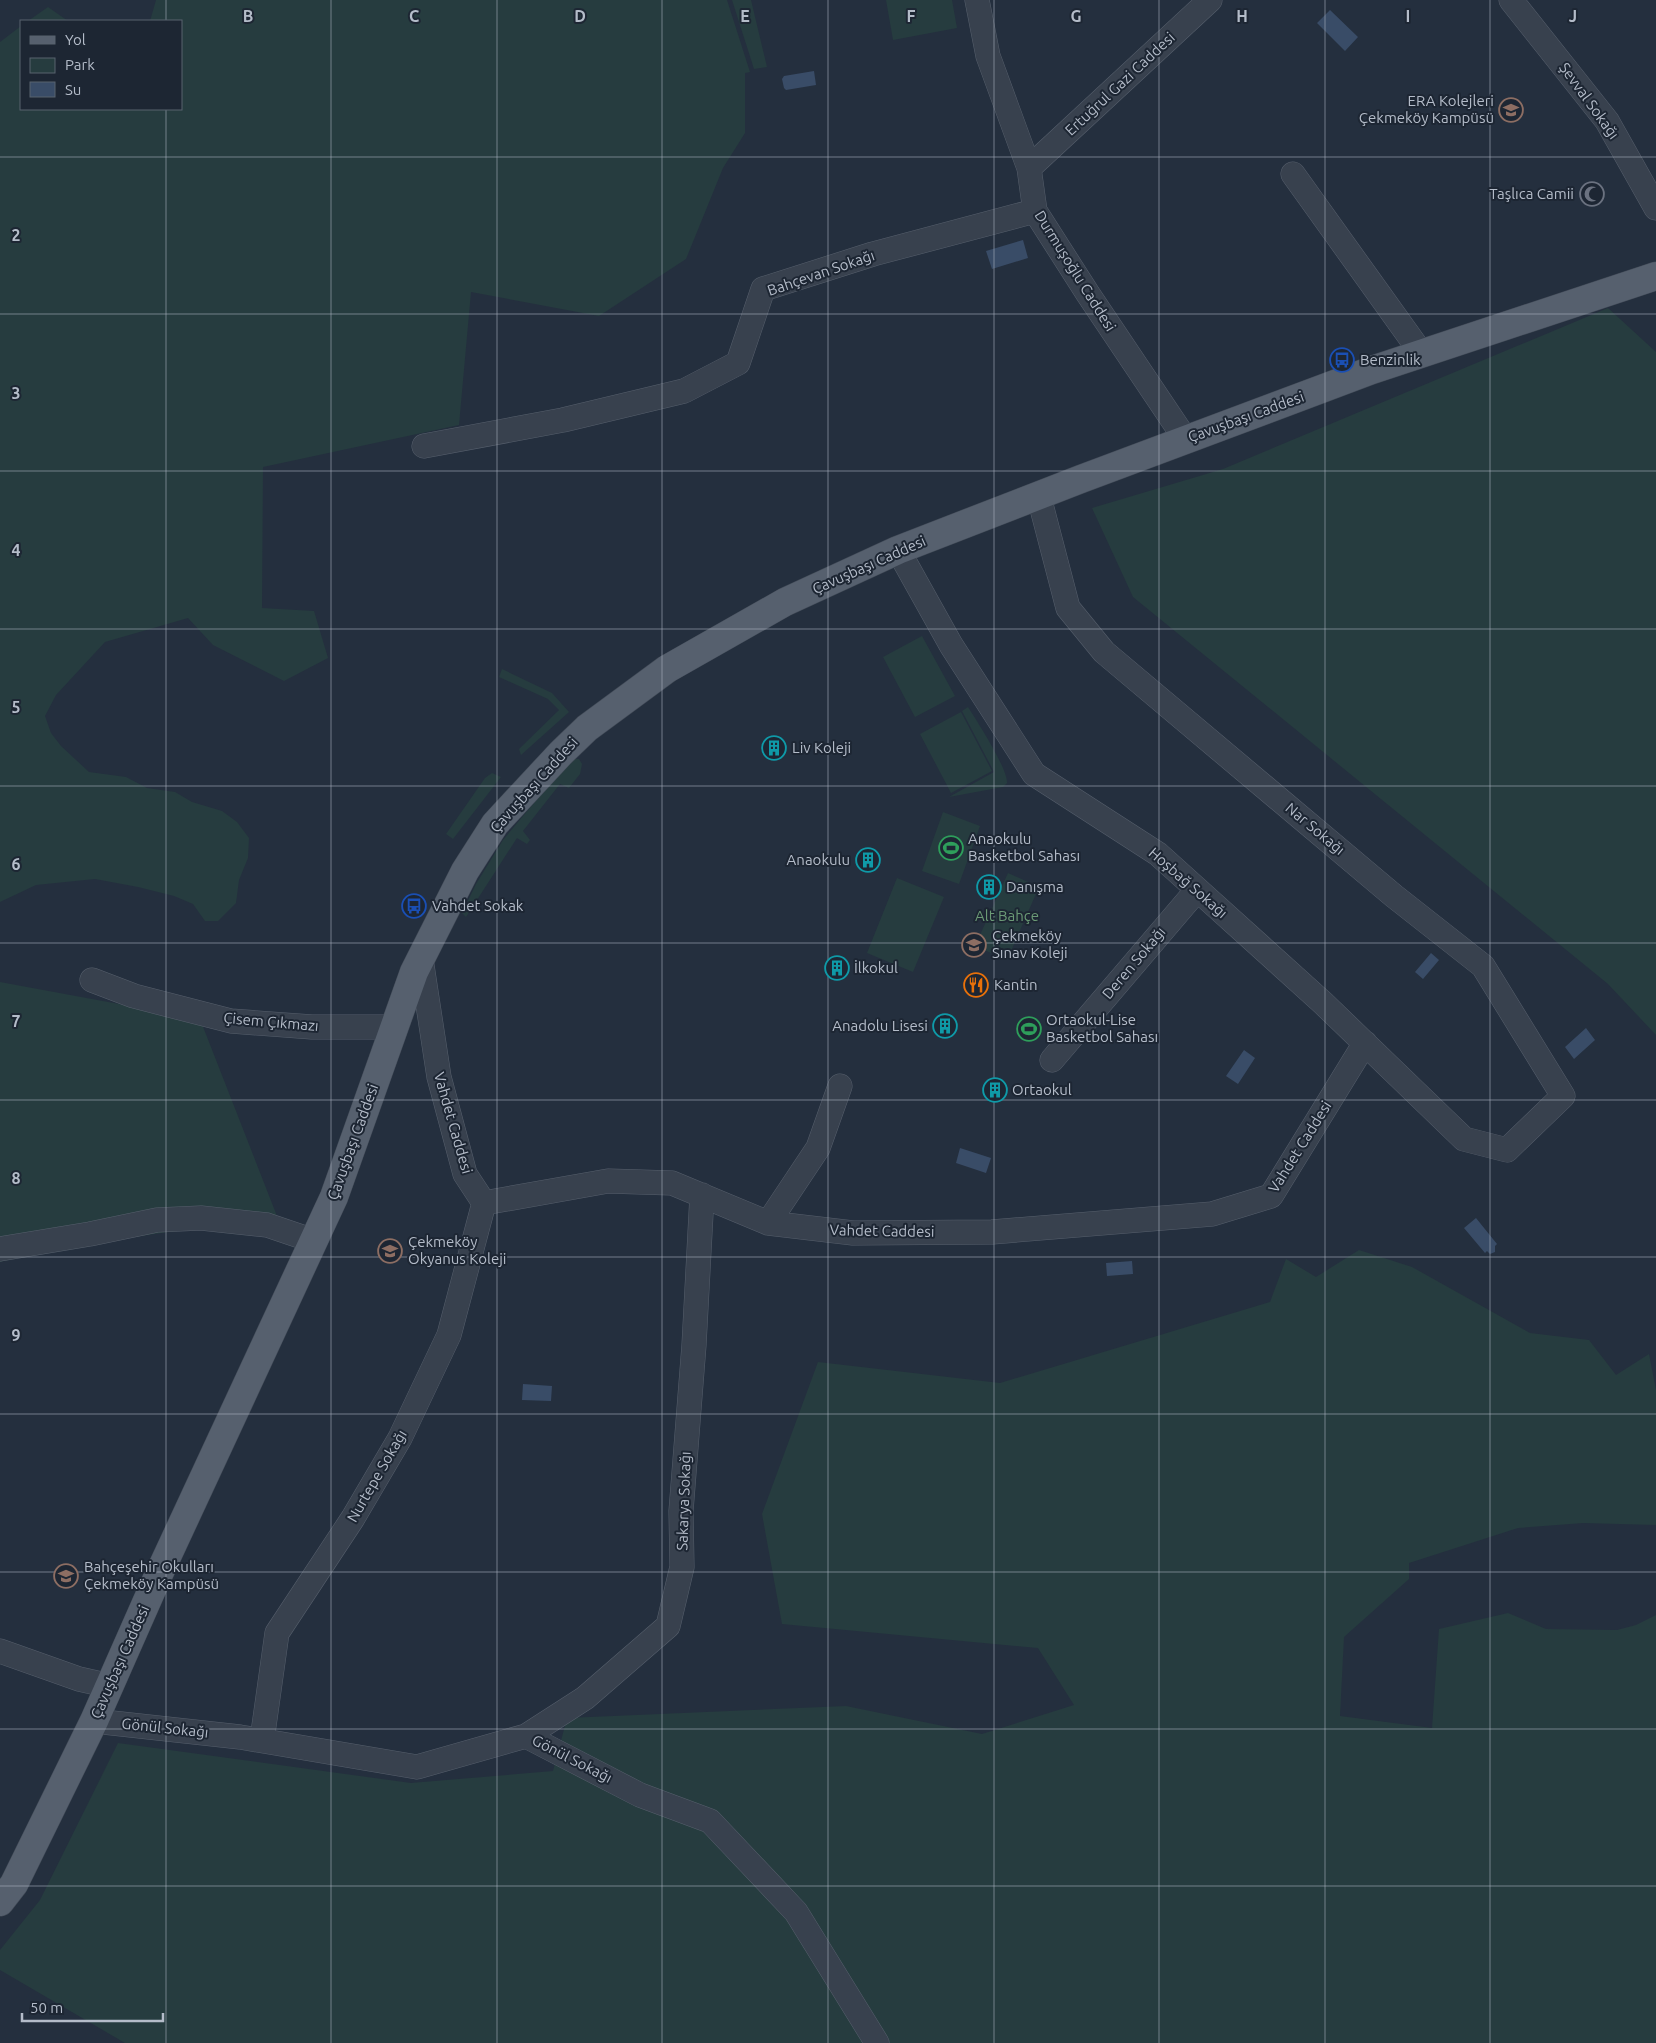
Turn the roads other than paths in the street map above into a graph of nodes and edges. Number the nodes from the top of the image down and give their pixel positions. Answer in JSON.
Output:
{"nodes":[{"id":1,"x":977,"y":0,"type":"edge"},
{"id":2,"x":1210,"y":0,"type":"edge"},
{"id":3,"x":1512,"y":0,"type":"edge"},
{"id":4,"x":1029,"y":168,"type":"junction"},
{"id":5,"x":1293,"y":174,"type":"dead end"},
{"id":6,"x":1656,"y":208,"type":"edge"},
{"id":7,"x":1035,"y":211,"type":"junction"},
{"id":8,"x":1656,"y":276,"type":"edge"},
{"id":9,"x":1422,"y":354,"type":"junction"},
{"id":10,"x":1186,"y":440,"type":"junction"},
{"id":11,"x":424,"y":446,"type":"dead end"},
{"id":12,"x":1039,"y":497,"type":"junction"},
{"id":13,"x":898,"y":550,"type":"junction"},
{"id":14,"x":1197,"y":890,"type":"junction"},
{"id":15,"x":421,"y":959,"type":"junction"},
{"id":16,"x":92,"y":980,"type":"dead end"},
{"id":17,"x":394,"y":1027,"type":"junction"},
{"id":18,"x":1365,"y":1043,"type":"junction"},
{"id":19,"x":1052,"y":1060,"type":"dead end"},
{"id":20,"x":840,"y":1086,"type":"dead end"},
{"id":21,"x":1507,"y":1150,"type":"joint"},
{"id":22,"x":702,"y":1195,"type":"junction"},
{"id":23,"x":484,"y":1203,"type":"junction"},
{"id":24,"x":768,"y":1223,"type":"junction"},
{"id":25,"x":314,"y":1241,"type":"junction"},
{"id":26,"x":0,"y":1249,"type":"edge"},
{"id":27,"x":0,"y":1651,"type":"edge"},
{"id":28,"x":110,"y":1686,"type":"junction"},
{"id":29,"x":94,"y":1720,"type":"junction"},
{"id":30,"x":526,"y":1736,"type":"junction"},
{"id":31,"x":262,"y":1740,"type":"junction"},
{"id":32,"x":5,"y":1888,"type":"edge"},
{"id":33,"x":877,"y":2043,"type":"edge"}],
"edges":[{"from":1,"to":4,"type":"street","name":"Durmuşoğlu Caddesi"},
{"from":2,"to":4,"type":"street","name":"Ertuğrul Gazi Caddesi"},
{"from":3,"to":6,"type":"street","name":"Şevval Sokağı"},
{"from":4,"to":7,"type":"street","name":"Durmuşoğlu Caddesi"},
{"from":5,"to":9,"type":"street"},
{"from":7,"to":10,"type":"street","name":"Durmuşoğlu Caddesi"},
{"from":7,"to":11,"type":"street","name":"Bahçevan Sokağı"},
{"from":8,"to":9,"type":"main road","name":"Çavuşbaşı Caddesi"},
{"from":9,"to":10,"type":"main road","name":"Çavuşbaşı Caddesi"},
{"from":10,"to":12,"type":"main road","name":"Çavuşbaşı Caddesi"},
{"from":12,"to":13,"type":"main road","name":"Çavuşbaşı Caddesi"},
{"from":12,"to":21,"type":"street","name":"Nar Sokağı"},
{"from":13,"to":14,"type":"street","name":"Hoşbağ Sokağı"},
{"from":13,"to":15,"type":"main road","name":"Çavuşbaşı Caddesi"},
{"from":14,"to":18,"type":"street","name":"Hoşbağ Sokağı"},
{"from":14,"to":19,"type":"street","name":"Deren Sokağı"},
{"from":15,"to":17,"type":"main road","name":"Çavuşbaşı Caddesi"},
{"from":15,"to":23,"type":"street","name":"Vahdet Caddesi"},
{"from":16,"to":17,"type":"street","name":"Çisem Çıkmazı"},
{"from":17,"to":25,"type":"main road","name":"Çavuşbaşı Caddesi"},
{"from":18,"to":21,"type":"street","name":"Hoşbağ Sokağı"},
{"from":18,"to":24,"type":"street","name":"Vahdet Caddesi"},
{"from":20,"to":24,"type":"street"},
{"from":22,"to":23,"type":"street","name":"Vahdet Caddesi"},
{"from":22,"to":24,"type":"street","name":"Vahdet Caddesi"},
{"from":22,"to":30,"type":"street","name":"Sakarya Sokağı"},
{"from":23,"to":31,"type":"street","name":"Nurtepe Sokağı"},
{"from":25,"to":26,"type":"street"},
{"from":25,"to":28,"type":"main road","name":"Çavuşbaşı Caddesi"},
{"from":27,"to":28,"type":"street"},
{"from":28,"to":29,"type":"main road","name":"Çavuşbaşı Caddesi"},
{"from":29,"to":31,"type":"street","name":"Gönül Sokağı"},
{"from":29,"to":32,"type":"main road","name":"Çavuşbaşı Caddesi"},
{"from":30,"to":31,"type":"street","name":"Gönül Sokağı"},
{"from":30,"to":33,"type":"street","name":"Gönül Sokağı"}]}
